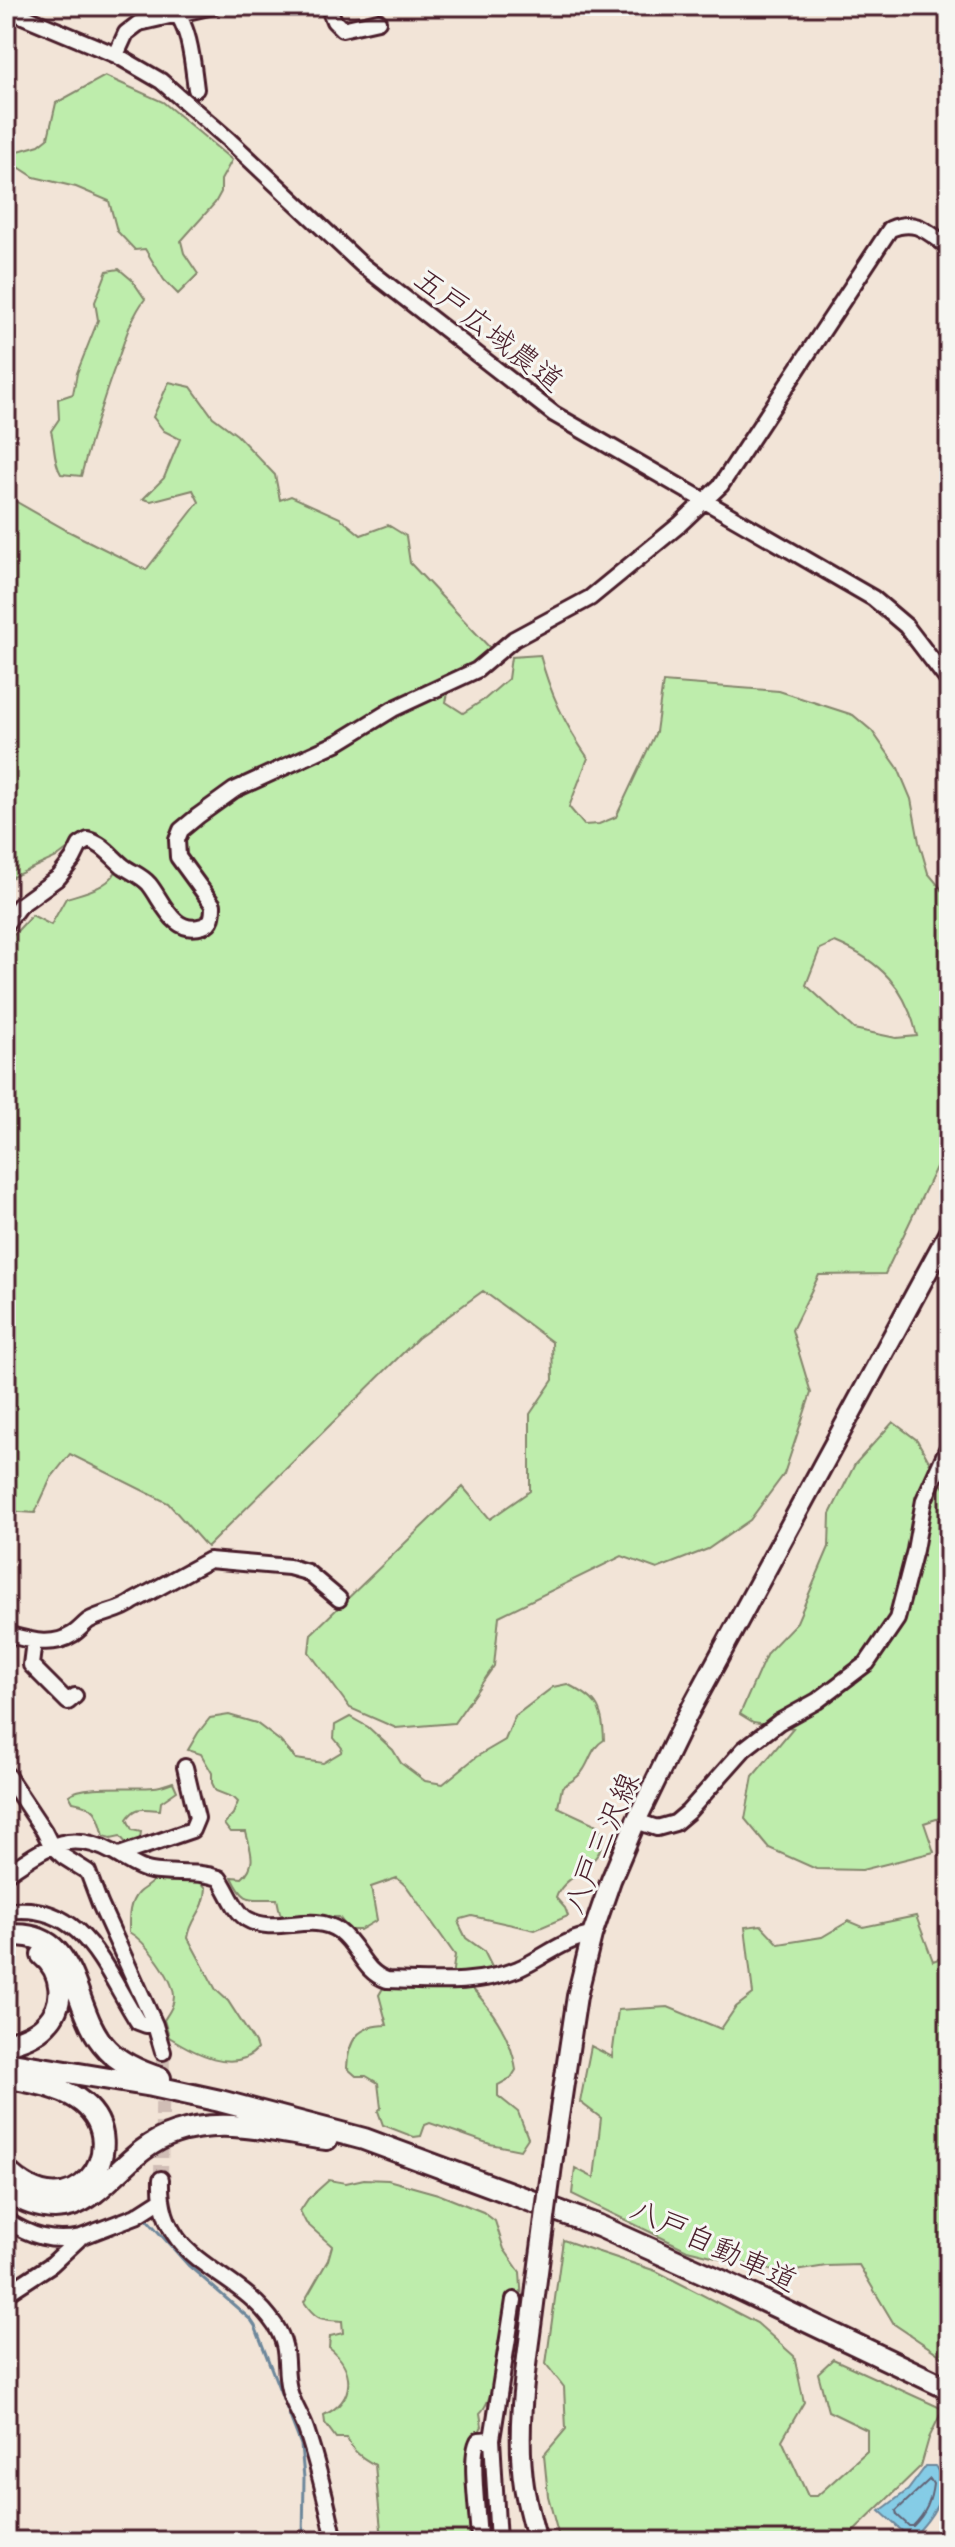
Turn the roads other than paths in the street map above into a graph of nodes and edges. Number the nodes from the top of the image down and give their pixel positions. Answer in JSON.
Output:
{"nodes":[{"id":1,"x":213,"y":6,"type":"edge"},
{"id":2,"x":328,"y":6,"type":"edge"},
{"id":3,"x":6,"y":9,"type":"edge"},
{"id":4,"x":173,"y":10,"type":"edge"},
{"id":5,"x":378,"y":21,"type":"dead end"},
{"id":6,"x":116,"y":55,"type":"junction"},
{"id":7,"x":196,"y":89,"type":"dead end"},
{"id":8,"x":949,"y":247,"type":"edge"},
{"id":9,"x":706,"y":501,"type":"junction"},
{"id":10,"x":949,"y":682,"type":"edge"},
{"id":11,"x":6,"y":924,"type":"edge"},
{"id":12,"x":949,"y":1232,"type":"edge"},
{"id":13,"x":949,"y":1445,"type":"edge"},
{"id":14,"x":339,"y":1599,"type":"dead end"},
{"id":15,"x":6,"y":1634,"type":"edge"},
{"id":16,"x":34,"y":1641,"type":"junction"},
{"id":17,"x":75,"y":1696,"type":"dead end"},
{"id":18,"x":185,"y":1767,"type":"dead end"},
{"id":19,"x":6,"y":1774,"type":"edge"},
{"id":20,"x":636,"y":1821,"type":"junction"},
{"id":21,"x":51,"y":1845,"type":"junction"},
{"id":22,"x":119,"y":1855,"type":"junction"},
{"id":23,"x":6,"y":1874,"type":"edge"},
{"id":24,"x":6,"y":1911,"type":"edge"},
{"id":25,"x":592,"y":1935,"type":"junction"},
{"id":26,"x":6,"y":1936,"type":"edge"},
{"id":27,"x":6,"y":1947,"type":"edge"},
{"id":28,"x":155,"y":2025,"type":"junction"},
{"id":29,"x":6,"y":2044,"type":"edge"},
{"id":30,"x":163,"y":2052,"type":"tunnel mouth"},
{"id":31,"x":6,"y":2062,"type":"edge"},
{"id":32,"x":6,"y":2070,"type":"edge"},
{"id":33,"x":6,"y":2077,"type":"edge"},
{"id":34,"x":292,"y":2118,"type":"junction"},
{"id":35,"x":343,"y":2141,"type":"junction"},
{"id":36,"x":6,"y":2170,"type":"edge"},
{"id":37,"x":449,"y":2170,"type":"junction"},
{"id":38,"x":161,"y":2179,"type":"tunnel mouth"},
{"id":39,"x":6,"y":2191,"type":"edge"},
{"id":40,"x":161,"y":2200,"type":"junction"},
{"id":41,"x":6,"y":2220,"type":"edge"},
{"id":42,"x":81,"y":2237,"type":"junction"},
{"id":43,"x":6,"y":2294,"type":"edge"},
{"id":44,"x":514,"y":2300,"type":"dead end"},
{"id":45,"x":949,"y":2389,"type":"edge"},
{"id":46,"x":492,"y":2439,"type":"junction"},
{"id":47,"x":335,"y":2541,"type":"edge"},
{"id":48,"x":479,"y":2541,"type":"edge"},
{"id":49,"x":498,"y":2541,"type":"edge"},
{"id":50,"x":537,"y":2541,"type":"edge"}],
"edges":[{"from":1,"to":4,"type":"street"},
{"from":2,"to":5,"type":"street"},
{"from":3,"to":6,"type":"street","name":"五戸広域農道"},
{"from":4,"to":6,"type":"street"},
{"from":4,"to":7,"type":"street"},
{"from":6,"to":9,"type":"street","name":"五戸広域農道"},
{"from":8,"to":9,"type":"street"},
{"from":9,"to":10,"type":"street","name":"五戸広域農道"},
{"from":9,"to":11,"type":"street"},
{"from":12,"to":20,"type":"main road","name":"八戸三沢線"},
{"from":13,"to":20,"type":"street"},
{"from":14,"to":16,"type":"street"},
{"from":15,"to":16,"type":"street"},
{"from":16,"to":17,"type":"street"},
{"from":18,"to":22,"type":"street"},
{"from":19,"to":21,"type":"street"},
{"from":20,"to":25,"type":"main road","name":"八戸三沢線"},
{"from":21,"to":22,"type":"street"},
{"from":21,"to":23,"type":"street"},
{"from":21,"to":28,"type":"street"},
{"from":22,"to":25,"type":"street"},
{"from":24,"to":28,"type":"street"},
{"from":25,"to":50,"type":"main road","name":"八戸三沢線","bridge":true},
{"from":26,"to":34,"type":"highway"},
{"from":27,"to":29,"type":"highway"},
{"from":28,"to":30,"type":"street"},
{"from":31,"to":34,"type":"highway","name":"八戸自動車道"},
{"from":32,"to":35,"type":"highway","name":"八戸自動車道"},
{"from":33,"to":36,"type":"highway"},
{"from":34,"to":37,"type":"highway","name":"八戸自動車道"},
{"from":35,"to":37,"type":"highway","name":"八戸自動車道"},
{"from":35,"to":39,"type":"highway"},
{"from":37,"to":45,"type":"highway","name":"八戸自動車道"},
{"from":38,"to":40,"type":"street"},
{"from":40,"to":42,"type":"street"},
{"from":40,"to":47,"type":"street"},
{"from":41,"to":42,"type":"street"},
{"from":42,"to":43,"type":"street"},
{"from":44,"to":46,"type":"street"},
{"from":46,"to":48,"type":"street"},
{"from":46,"to":49,"type":"street"}]}
